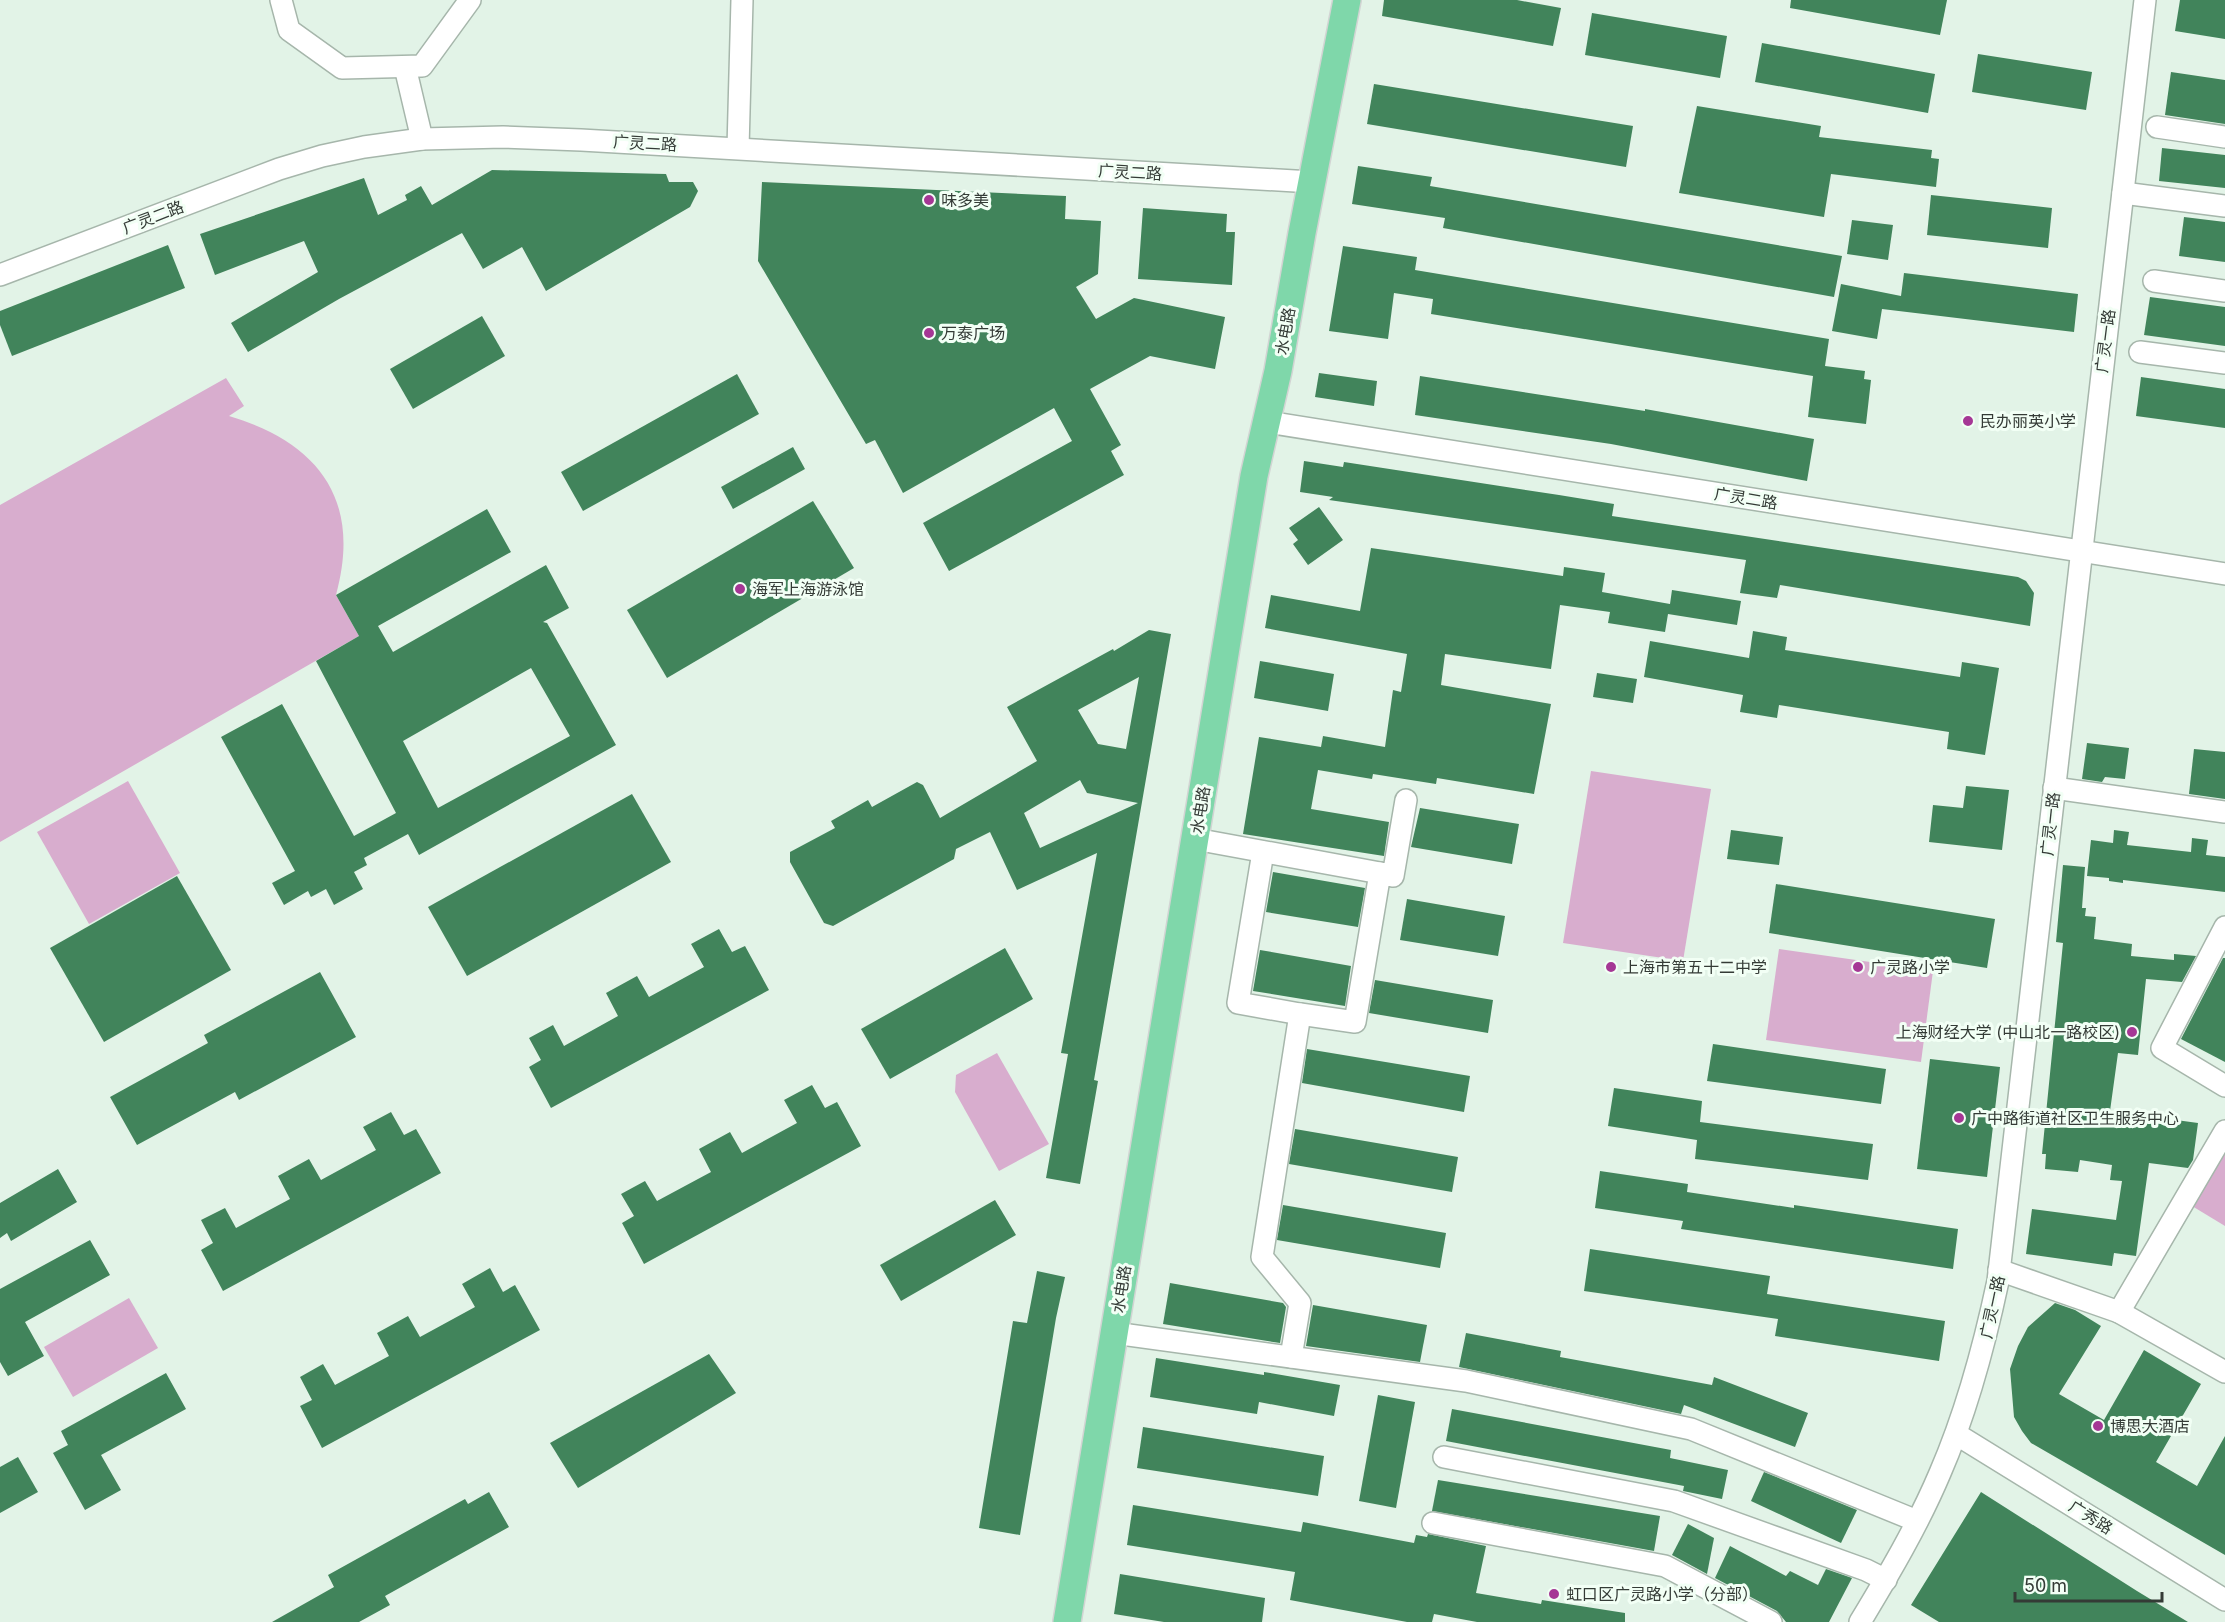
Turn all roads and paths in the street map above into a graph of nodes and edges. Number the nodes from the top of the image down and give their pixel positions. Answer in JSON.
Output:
{"nodes":[{"id":1,"x":281,"y":0,"type":"edge"},
{"id":2,"x":470,"y":0,"type":"edge"},
{"id":3,"x":742,"y":0,"type":"edge"},
{"id":4,"x":1347,"y":0,"type":"edge"},
{"id":5,"x":2145,"y":0,"type":"edge"},
{"id":6,"x":405,"y":67,"type":"junction"},
{"id":7,"x":2157,"y":127,"type":"dead end"},
{"id":8,"x":2225,"y":137,"type":"edge"},
{"id":9,"x":422,"y":139,"type":"junction"},
{"id":10,"x":738,"y":148,"type":"junction"},
{"id":11,"x":1312,"y":182,"type":"junction"},
{"id":12,"x":2123,"y":193,"type":"junction"},
{"id":13,"x":2225,"y":206,"type":"edge"},
{"id":14,"x":0,"y":275,"type":"edge"},
{"id":15,"x":2154,"y":280,"type":"dead end"},
{"id":16,"x":2225,"y":291,"type":"edge"},
{"id":17,"x":2140,"y":352,"type":"dead end"},
{"id":18,"x":2225,"y":363,"type":"edge"},
{"id":19,"x":1267,"y":422,"type":"junction"},
{"id":20,"x":2081,"y":551,"type":"junction"},
{"id":21,"x":2225,"y":574,"type":"edge"},
{"id":22,"x":2054,"y":788,"type":"junction"},
{"id":23,"x":1406,"y":800,"type":"dead end"},
{"id":24,"x":2225,"y":812,"type":"edge"},
{"id":25,"x":1195,"y":839,"type":"junction"},
{"id":26,"x":1263,"y":852,"type":"junction"},
{"id":27,"x":1380,"y":873,"type":"junction"},
{"id":28,"x":2225,"y":927,"type":"edge"},
{"id":29,"x":1300,"y":1014,"type":"junction"},
{"id":30,"x":2225,"y":1086,"type":"edge"},
{"id":31,"x":2225,"y":1131,"type":"edge"},
{"id":32,"x":1999,"y":1270,"type":"junction"},
{"id":33,"x":2119,"y":1312,"type":"junction"},
{"id":34,"x":1114,"y":1333,"type":"junction"},
{"id":35,"x":1292,"y":1357,"type":"junction"},
{"id":36,"x":2225,"y":1372,"type":"edge"},
{"id":37,"x":1956,"y":1434,"type":"junction"},
{"id":38,"x":1444,"y":1457,"type":"dead end"},
{"id":39,"x":1917,"y":1521,"type":"junction"},
{"id":40,"x":1433,"y":1523,"type":"dead end"},
{"id":41,"x":1886,"y":1580,"type":"junction"},
{"id":42,"x":2225,"y":1600,"type":"edge"},
{"id":43,"x":1067,"y":1622,"type":"edge"},
{"id":44,"x":1771,"y":1622,"type":"edge"},
{"id":45,"x":1860,"y":1622,"type":"edge"}],
"edges":[{"from":1,"to":6,"type":"street"},
{"from":2,"to":6,"type":"street"},
{"from":3,"to":10,"type":"street"},
{"from":4,"to":11,"type":"main road","name":"水电路"},
{"from":5,"to":12,"type":"street","name":"广灵一路"},
{"from":6,"to":9,"type":"street"},
{"from":7,"to":8,"type":"street"},
{"from":9,"to":10,"type":"street","name":"广灵二路"},
{"from":9,"to":14,"type":"street","name":"广灵二路"},
{"from":10,"to":11,"type":"street","name":"广灵二路"},
{"from":11,"to":19,"type":"main road","name":"水电路"},
{"from":12,"to":13,"type":"street"},
{"from":12,"to":20,"type":"street","name":"广灵一路"},
{"from":15,"to":16,"type":"street"},
{"from":17,"to":18,"type":"street"},
{"from":19,"to":20,"type":"street","name":"广灵二路"},
{"from":19,"to":25,"type":"main road","name":"水电路"},
{"from":20,"to":21,"type":"street","name":"广灵二路"},
{"from":20,"to":22,"type":"street","name":"广灵一路"},
{"from":22,"to":24,"type":"street"},
{"from":22,"to":32,"type":"street","name":"广灵一路"},
{"from":23,"to":27,"type":"street"},
{"from":25,"to":26,"type":"street"},
{"from":25,"to":34,"type":"main road","name":"水电路"},
{"from":26,"to":27,"type":"street"},
{"from":26,"to":29,"type":"street"},
{"from":27,"to":29,"type":"street"},
{"from":28,"to":30,"type":"street"},
{"from":29,"to":35,"type":"street"},
{"from":31,"to":33,"type":"street"},
{"from":32,"to":33,"type":"street"},
{"from":32,"to":37,"type":"street","name":"广灵一路"},
{"from":33,"to":36,"type":"street"},
{"from":34,"to":35,"type":"street"},
{"from":34,"to":43,"type":"main road","name":"水电路"},
{"from":35,"to":39,"type":"street"},
{"from":37,"to":39,"type":"street","name":"广灵一路"},
{"from":37,"to":42,"type":"street","name":"广秀路"},
{"from":38,"to":41,"type":"street"},
{"from":39,"to":41,"type":"street","name":"广灵一路"},
{"from":40,"to":44,"type":"street"},
{"from":41,"to":45,"type":"street","name":"广灵一路"}]}
